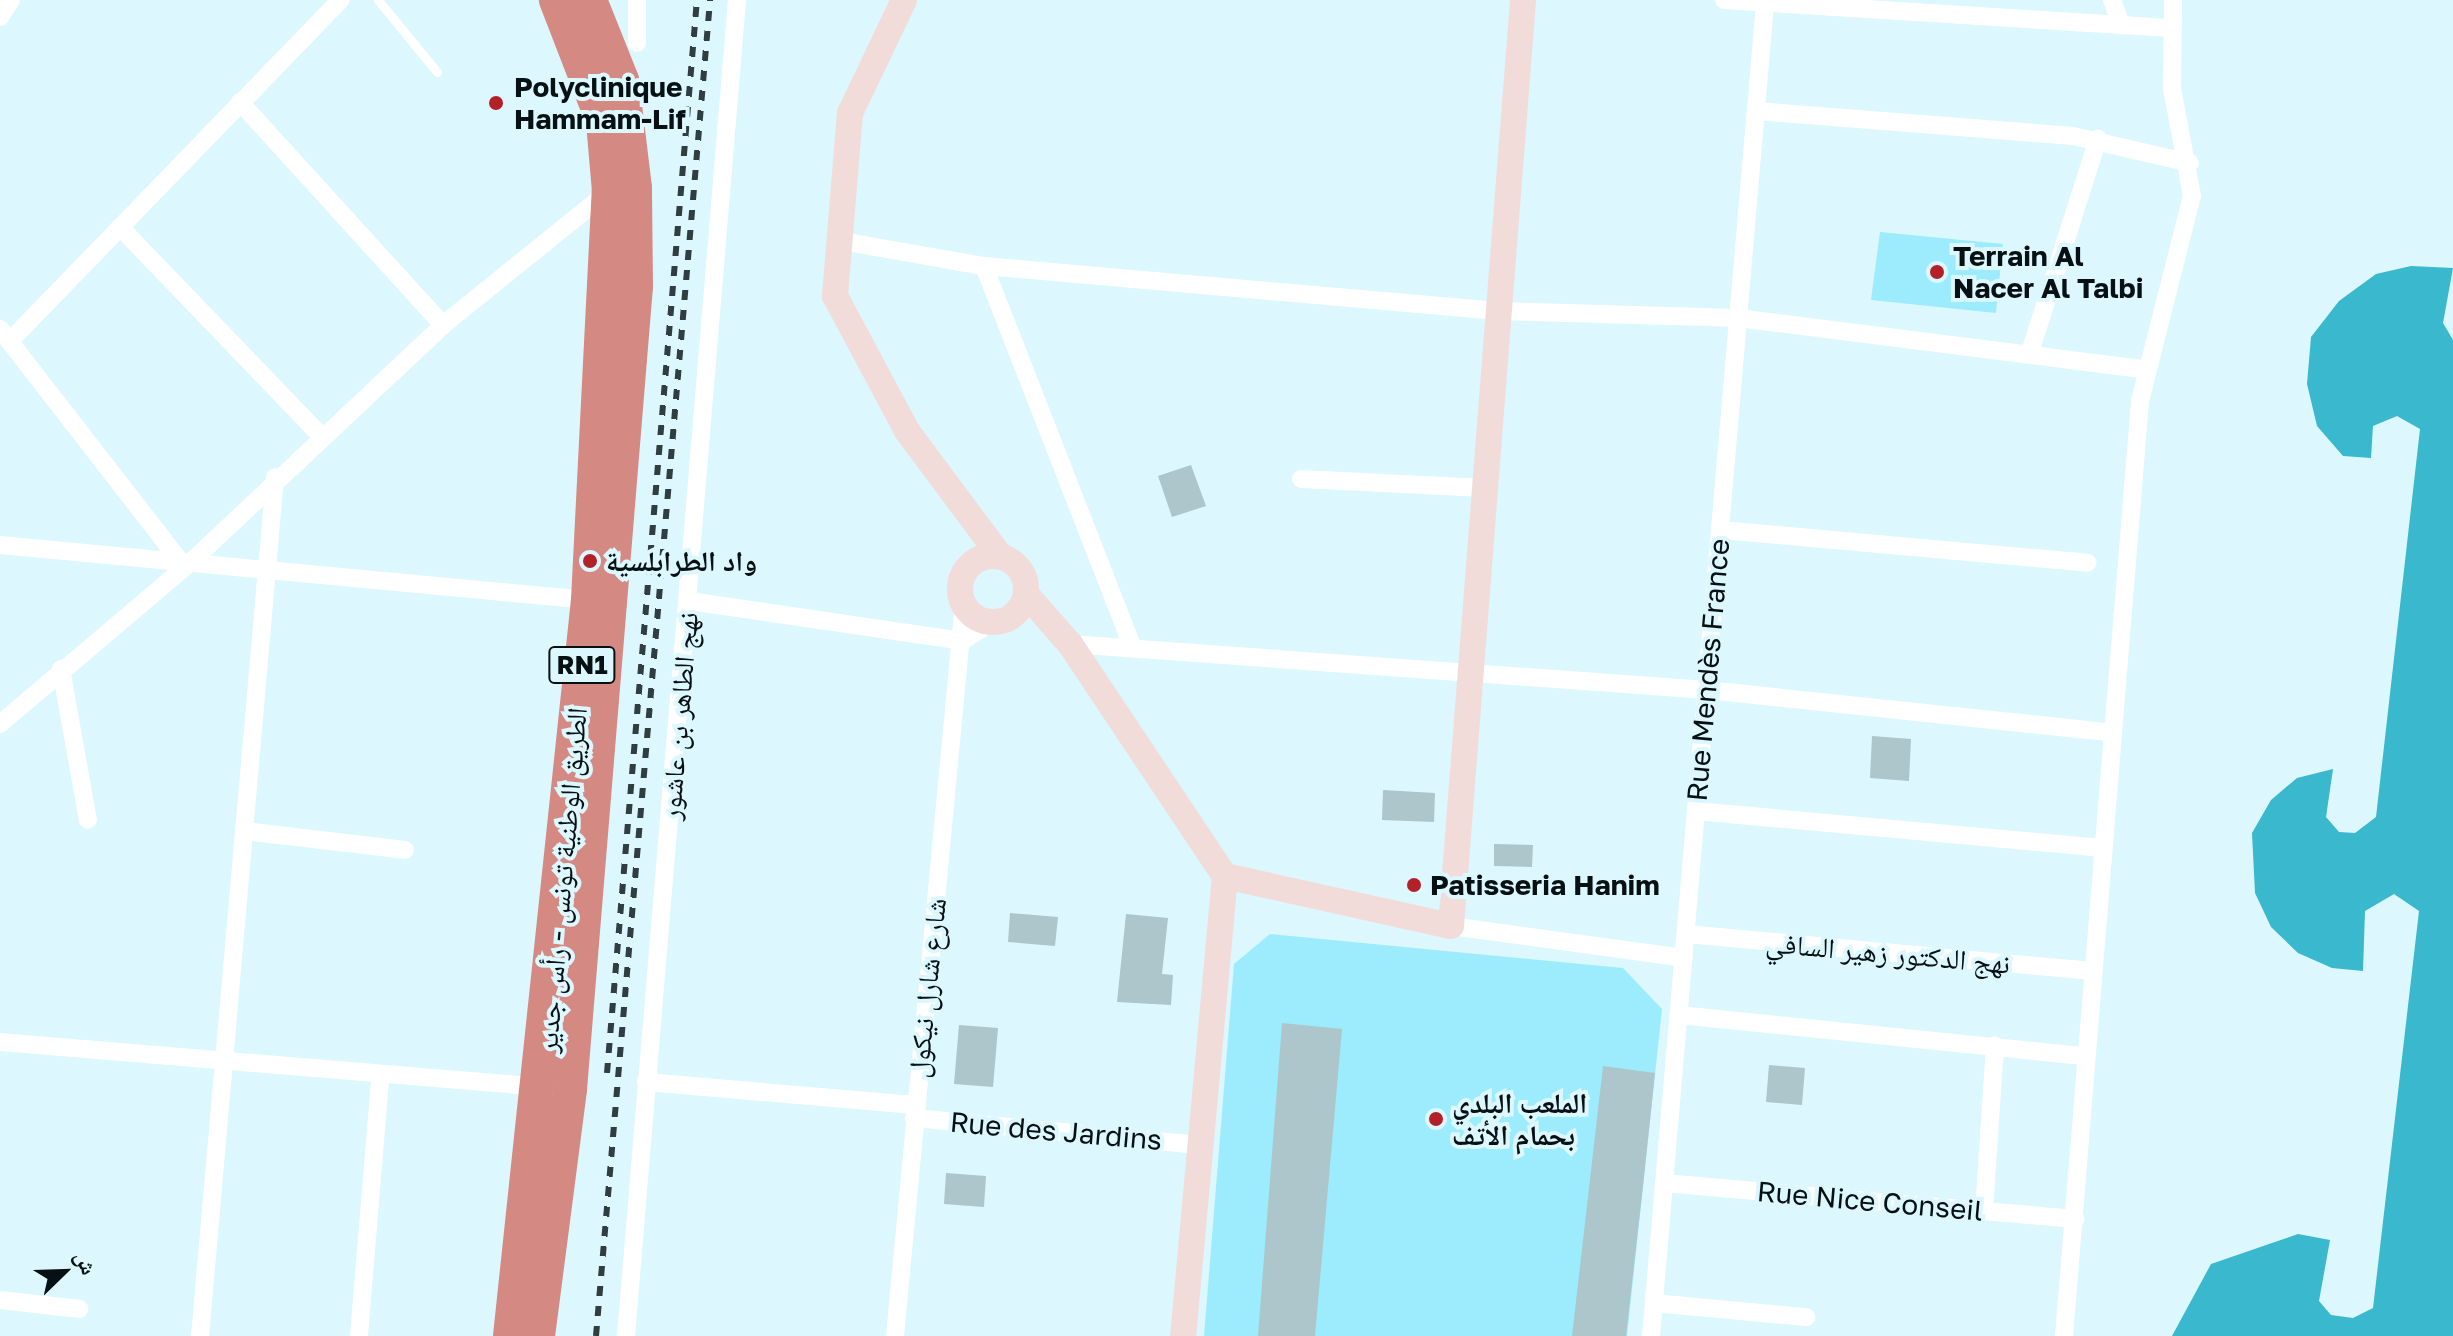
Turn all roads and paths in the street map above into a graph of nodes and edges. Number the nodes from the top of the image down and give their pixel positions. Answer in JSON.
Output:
{"nodes":[{"id":1,"x":11,"y":0,"type":"edge"},
{"id":2,"x":340,"y":0,"type":"edge"},
{"id":3,"x":378,"y":0,"type":"edge"},
{"id":4,"x":556,"y":0,"type":"edge"},
{"id":5,"x":590,"y":0,"type":"edge"},
{"id":6,"x":637,"y":0,"type":"edge"},
{"id":7,"x":737,"y":0,"type":"edge"},
{"id":8,"x":904,"y":0,"type":"edge"},
{"id":9,"x":1523,"y":0,"type":"edge"},
{"id":10,"x":1724,"y":0,"type":"edge"},
{"id":11,"x":2112,"y":0,"type":"edge"},
{"id":12,"x":2173,"y":0,"type":"edge"},
{"id":13,"x":1765,"y":4,"type":"junction"},
{"id":14,"x":0,"y":17,"type":"edge"},
{"id":15,"x":2121,"y":25,"type":"junction"},
{"id":16,"x":2171,"y":28,"type":"junction"},
{"id":17,"x":637,"y":43,"type":"dead end"},
{"id":18,"x":437,"y":72,"type":"dead end"},
{"id":19,"x":240,"y":102,"type":"junction"},
{"id":20,"x":1756,"y":111,"type":"junction"},
{"id":21,"x":2098,"y":139,"type":"junction"},
{"id":22,"x":2190,"y":163,"type":"junction"},
{"id":23,"x":609,"y":191,"type":"junction"},
{"id":24,"x":120,"y":227,"type":"junction"},
{"id":25,"x":836,"y":240,"type":"junction"},
{"id":26,"x":984,"y":266,"type":"junction"},
{"id":27,"x":1498,"y":311,"type":"junction"},
{"id":28,"x":1738,"y":318,"type":"junction"},
{"id":29,"x":443,"y":325,"type":"junction"},
{"id":30,"x":5,"y":335,"type":"edge"},
{"id":31,"x":2030,"y":352,"type":"junction"},
{"id":32,"x":2144,"y":369,"type":"junction"},
{"id":33,"x":321,"y":436,"type":"junction"},
{"id":34,"x":275,"y":477,"type":"junction"},
{"id":35,"x":1301,"y":479,"type":"dead end"},
{"id":36,"x":1484,"y":488,"type":"junction"},
{"id":37,"x":964,"y":505,"type":"junction"},
{"id":38,"x":1721,"y":530,"type":"junction"},
{"id":39,"x":0,"y":545,"type":"edge"},
{"id":40,"x":1001,"y":557,"type":"junction"},
{"id":41,"x":185,"y":561,"type":"junction"},
{"id":42,"x":2088,"y":563,"type":"dead end"},
{"id":43,"x":267,"y":568,"type":"junction"},
{"id":44,"x":965,"y":571,"type":"junction"},
{"id":45,"x":1026,"y":594,"type":"junction"},
{"id":46,"x":588,"y":600,"type":"junction"},
{"id":47,"x":689,"y":601,"type":"junction"},
{"id":48,"x":964,"y":604,"type":"junction"},
{"id":49,"x":999,"y":620,"type":"junction"},
{"id":50,"x":962,"y":641,"type":"junction"},
{"id":51,"x":1070,"y":644,"type":"junction"},
{"id":52,"x":1133,"y":648,"type":"junction"},
{"id":53,"x":61,"y":669,"type":"junction"},
{"id":54,"x":1468,"y":676,"type":"junction"},
{"id":55,"x":1707,"y":690,"type":"junction"},
{"id":56,"x":0,"y":724,"type":"edge"},
{"id":57,"x":2113,"y":733,"type":"junction"},
{"id":58,"x":1696,"y":811,"type":"junction"},
{"id":59,"x":88,"y":820,"type":"dead end"},
{"id":60,"x":244,"y":831,"type":"junction"},
{"id":61,"x":2102,"y":848,"type":"junction"},
{"id":62,"x":405,"y":850,"type":"dead end"},
{"id":63,"x":1225,"y":876,"type":"junction"},
{"id":64,"x":1451,"y":926,"type":"junction"},
{"id":65,"x":1686,"y":934,"type":"junction"},
{"id":66,"x":1684,"y":958,"type":"junction"},
{"id":67,"x":2090,"y":971,"type":"junction"},
{"id":68,"x":1679,"y":1015,"type":"junction"},
{"id":69,"x":0,"y":1042,"type":"edge"},
{"id":70,"x":1995,"y":1045,"type":"junction"},
{"id":71,"x":2086,"y":1056,"type":"junction"},
{"id":72,"x":223,"y":1064,"type":"junction"},
{"id":73,"x":380,"y":1078,"type":"junction"},
{"id":74,"x":646,"y":1082,"type":"junction"},
{"id":75,"x":556,"y":1088,"type":"junction"},
{"id":76,"x":914,"y":1111,"type":"junction"},
{"id":77,"x":1199,"y":1145,"type":"junction"},
{"id":78,"x":1664,"y":1183,"type":"junction"},
{"id":79,"x":1984,"y":1211,"type":"junction"},
{"id":80,"x":2075,"y":1219,"type":"junction"},
{"id":81,"x":0,"y":1300,"type":"edge"},
{"id":82,"x":1654,"y":1303,"type":"junction"},
{"id":83,"x":79,"y":1309,"type":"dead end"},
{"id":84,"x":1806,"y":1317,"type":"dead end"},
{"id":85,"x":200,"y":1336,"type":"edge"},
{"id":86,"x":359,"y":1336,"type":"edge"},
{"id":87,"x":510,"y":1336,"type":"edge"},
{"id":88,"x":538,"y":1336,"type":"edge"},
{"id":89,"x":626,"y":1336,"type":"edge"},
{"id":90,"x":895,"y":1336,"type":"edge"},
{"id":91,"x":1183,"y":1336,"type":"edge"},
{"id":92,"x":1651,"y":1336,"type":"edge"},
{"id":93,"x":2064,"y":1336,"type":"edge"}],
"edges":[{"from":1,"to":14,"type":"street"},
{"from":2,"to":19,"type":"street"},
{"from":3,"to":18,"type":"lane"},
{"from":4,"to":23,"type":"highway","name":"الطريق الوطنية تونس - رأس جدير","number":"RN1"},
{"from":5,"to":75,"type":"highway","name":"الطريق الوطنية تونس - رأس جدير","number":"RN1"},
{"from":6,"to":17,"type":"street"},
{"from":7,"to":47,"type":"street","name":"نهج الطاهر بن عاشور"},
{"from":8,"to":25,"type":"street"},
{"from":9,"to":27,"type":"street"},
{"from":10,"to":13,"type":"street"},
{"from":11,"to":15,"type":"street"},
{"from":12,"to":16,"type":"street"},
{"from":13,"to":15,"type":"street"},
{"from":13,"to":20,"type":"street","name":"Rue Mendès France"},
{"from":15,"to":16,"type":"street"},
{"from":16,"to":22,"type":"street"},
{"from":19,"to":24,"type":"street"},
{"from":19,"to":29,"type":"street"},
{"from":20,"to":21,"type":"street"},
{"from":20,"to":28,"type":"street","name":"Rue Mendès France"},
{"from":21,"to":22,"type":"street"},
{"from":21,"to":31,"type":"street"},
{"from":22,"to":32,"type":"street"},
{"from":23,"to":29,"type":"street"},
{"from":23,"to":46,"type":"highway","name":"الطريق الوطنية تونس - رأس جدير","number":"RN1"},
{"from":24,"to":30,"type":"street"},
{"from":24,"to":33,"type":"street"},
{"from":25,"to":26,"type":"street"},
{"from":25,"to":37,"type":"street"},
{"from":26,"to":27,"type":"street"},
{"from":26,"to":52,"type":"street"},
{"from":27,"to":28,"type":"street"},
{"from":27,"to":36,"type":"street"},
{"from":28,"to":31,"type":"street"},
{"from":28,"to":38,"type":"street","name":"Rue Mendès France"},
{"from":29,"to":33,"type":"street"},
{"from":30,"to":41,"type":"street"},
{"from":31,"to":32,"type":"street"},
{"from":32,"to":57,"type":"street"},
{"from":33,"to":34,"type":"street"},
{"from":34,"to":41,"type":"street"},
{"from":34,"to":43,"type":"street"},
{"from":35,"to":36,"type":"street"},
{"from":36,"to":54,"type":"street"},
{"from":37,"to":40,"type":"street"},
{"from":37,"to":44,"type":"street"},
{"from":38,"to":42,"type":"street"},
{"from":38,"to":55,"type":"street","name":"Rue Mendès France"},
{"from":39,"to":41,"type":"street"},
{"from":40,"to":44,"type":"street"},
{"from":40,"to":45,"type":"street"},
{"from":41,"to":43,"type":"street"},
{"from":41,"to":53,"type":"street"},
{"from":43,"to":46,"type":"street"},
{"from":43,"to":60,"type":"street"},
{"from":44,"to":48,"type":"street"},
{"from":45,"to":49,"type":"street"},
{"from":45,"to":51,"type":"street"},
{"from":46,"to":75,"type":"highway","name":"الطريق الوطنية تونس - رأس جدير","number":"RN1"},
{"from":47,"to":50,"type":"street"},
{"from":47,"to":74,"type":"street","name":"نهج الطاهر بن عاشور"},
{"from":48,"to":49,"type":"street"},
{"from":48,"to":50,"type":"street","name":"شارع شارل نيكول"},
{"from":49,"to":50,"type":"street"},
{"from":49,"to":51,"type":"street"},
{"from":50,"to":76,"type":"street","name":"شارع شارل نيكول"},
{"from":51,"to":52,"type":"street"},
{"from":51,"to":63,"type":"street"},
{"from":52,"to":54,"type":"street"},
{"from":53,"to":56,"type":"street"},
{"from":53,"to":59,"type":"street"},
{"from":54,"to":55,"type":"street"},
{"from":54,"to":64,"type":"street"},
{"from":55,"to":57,"type":"street"},
{"from":55,"to":58,"type":"street","name":"Rue Mendès France"},
{"from":57,"to":61,"type":"street"},
{"from":58,"to":61,"type":"street"},
{"from":58,"to":65,"type":"street","name":"Rue Mendès France"},
{"from":60,"to":62,"type":"street"},
{"from":60,"to":72,"type":"street"},
{"from":61,"to":67,"type":"street"},
{"from":63,"to":64,"type":"street"},
{"from":63,"to":77,"type":"street"},
{"from":64,"to":66,"type":"street"},
{"from":65,"to":66,"type":"street","name":"Rue Mendès France"},
{"from":65,"to":67,"type":"street","name":"نهج الدكتور زهير السافي"},
{"from":66,"to":68,"type":"street","name":"Rue Mendès France"},
{"from":67,"to":71,"type":"street"},
{"from":68,"to":70,"type":"street"},
{"from":68,"to":78,"type":"street","name":"Rue Mendès France"},
{"from":69,"to":72,"type":"street"},
{"from":70,"to":71,"type":"street"},
{"from":70,"to":79,"type":"street"},
{"from":71,"to":80,"type":"street"},
{"from":72,"to":73,"type":"street"},
{"from":72,"to":85,"type":"street"},
{"from":73,"to":75,"type":"street"},
{"from":73,"to":86,"type":"street"},
{"from":74,"to":76,"type":"street","name":"Rue des Jardins"},
{"from":74,"to":89,"type":"street","name":"نهج الطاهر بن عاشور"},
{"from":75,"to":87,"type":"highway","name":"الطريق الوطنية تونس - رأس جدير","number":"RN1"},
{"from":75,"to":88,"type":"highway","name":"الطريق الوطنية تونس - رأس جدير","number":"RN1"},
{"from":76,"to":77,"type":"street","name":"Rue des Jardins"},
{"from":76,"to":90,"type":"street","name":"شارع شارل نيكول"},
{"from":77,"to":91,"type":"street"},
{"from":78,"to":79,"type":"street","name":"Rue Nice Conseil"},
{"from":78,"to":82,"type":"street","name":"Rue Mendès France"},
{"from":79,"to":80,"type":"street","name":"Rue Nice Conseil"},
{"from":80,"to":93,"type":"street"},
{"from":81,"to":83,"type":"street"},
{"from":82,"to":84,"type":"street"},
{"from":82,"to":92,"type":"street","name":"Rue Mendès France"}]}
